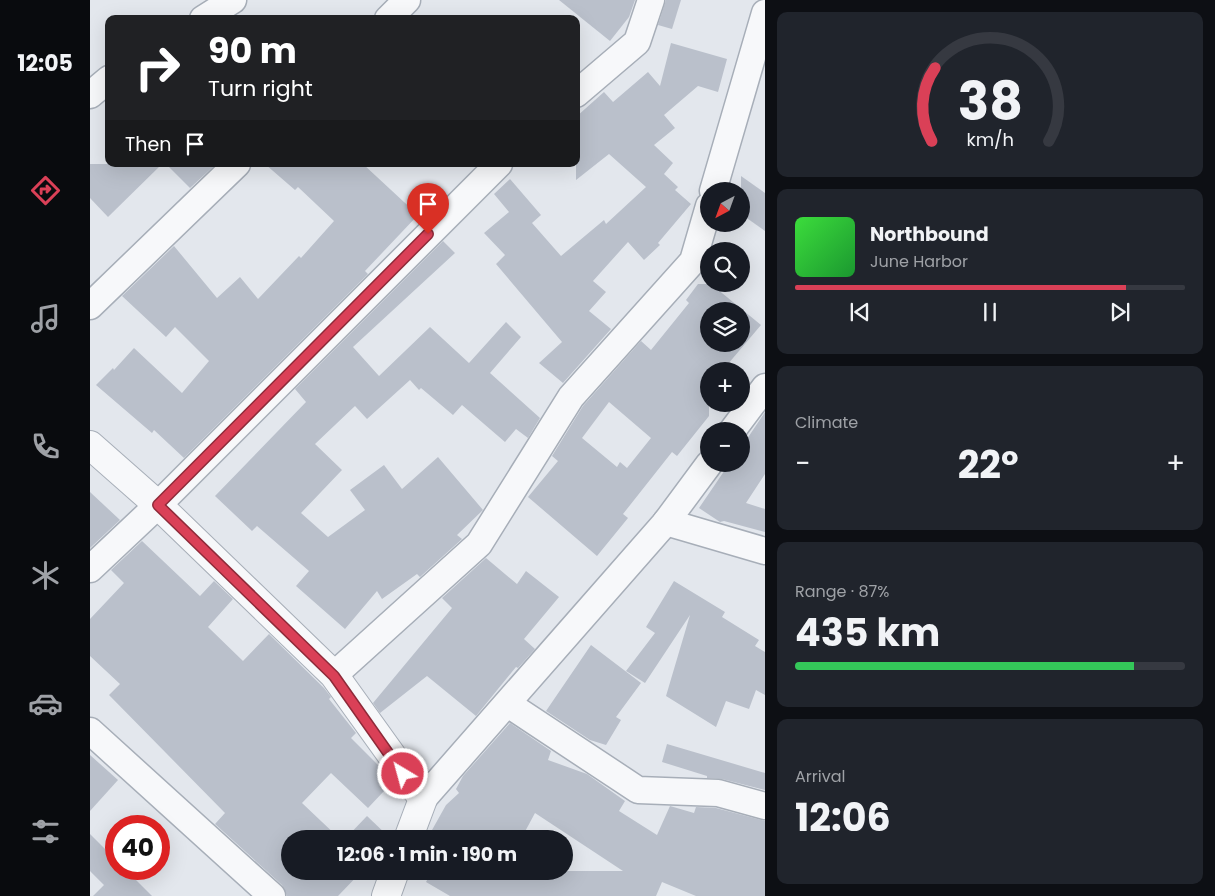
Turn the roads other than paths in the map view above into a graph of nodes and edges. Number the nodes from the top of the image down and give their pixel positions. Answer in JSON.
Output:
{"nodes":[{"id":1,"x":233,"y":0,"type":"edge"},
{"id":2,"x":408,"y":0,"type":"edge"},
{"id":3,"x":651,"y":0,"type":"edge"},
{"id":4,"x":765,"y":14,"type":"edge"},
{"id":5,"x":209,"y":15,"type":"edge"},
{"id":6,"x":392,"y":15,"type":"edge"},
{"id":7,"x":105,"y":82,"type":"edge"},
{"id":8,"x":580,"y":91,"type":"edge"},
{"id":9,"x":90,"y":95,"type":"edge"},
{"id":10,"x":234,"y":167,"type":"edge"},
{"id":11,"x":496,"y":167,"type":"edge"},
{"id":12,"x":716,"y":182,"type":"edge"},
{"id":13,"x":701,"y":232,"type":"edge"},
{"id":14,"x":90,"y":306,"type":"edge"},
{"id":15,"x":765,"y":386,"type":"edge"},
{"id":16,"x":739,"y":422,"type":"edge"},
{"id":17,"x":90,"y":445,"type":"edge"},
{"id":18,"x":703,"y":472,"type":"edge"},
{"id":19,"x":158,"y":505,"type":"junction"},
{"id":20,"x":666,"y":522,"type":"junction"},
{"id":21,"x":765,"y":551,"type":"edge"},
{"id":22,"x":90,"y":569,"type":"edge"},
{"id":23,"x":334,"y":676,"type":"junction"},
{"id":24,"x":508,"y":704,"type":"junction"},
{"id":25,"x":90,"y":731,"type":"edge"},
{"id":26,"x":423,"y":799,"type":"junction"},
{"id":27,"x":765,"y":806,"type":"edge"},
{"id":28,"x":411,"y":830,"type":"edge"},
{"id":29,"x":392,"y":880,"type":"edge"},
{"id":30,"x":272,"y":896,"type":"edge"},
{"id":31,"x":386,"y":896,"type":"edge"}],
"edges":[{"from":1,"to":5,"type":"street"},
{"from":2,"to":6,"type":"street"},
{"from":3,"to":8,"type":"street"},
{"from":4,"to":12,"type":"street"},
{"from":7,"to":9,"type":"street"},
{"from":10,"to":14,"type":"street"},
{"from":11,"to":19,"type":"street"},
{"from":13,"to":23,"type":"street"},
{"from":15,"to":16,"type":"street"},
{"from":17,"to":19,"type":"street"},
{"from":18,"to":20,"type":"street"},
{"from":19,"to":22,"type":"street"},
{"from":19,"to":23,"type":"street"},
{"from":20,"to":21,"type":"street"},
{"from":20,"to":24,"type":"street"},
{"from":23,"to":26,"type":"street"},
{"from":24,"to":26,"type":"street"},
{"from":24,"to":27,"type":"street"},
{"from":25,"to":30,"type":"street"},
{"from":26,"to":28,"type":"street"},
{"from":29,"to":31,"type":"street"}]}
